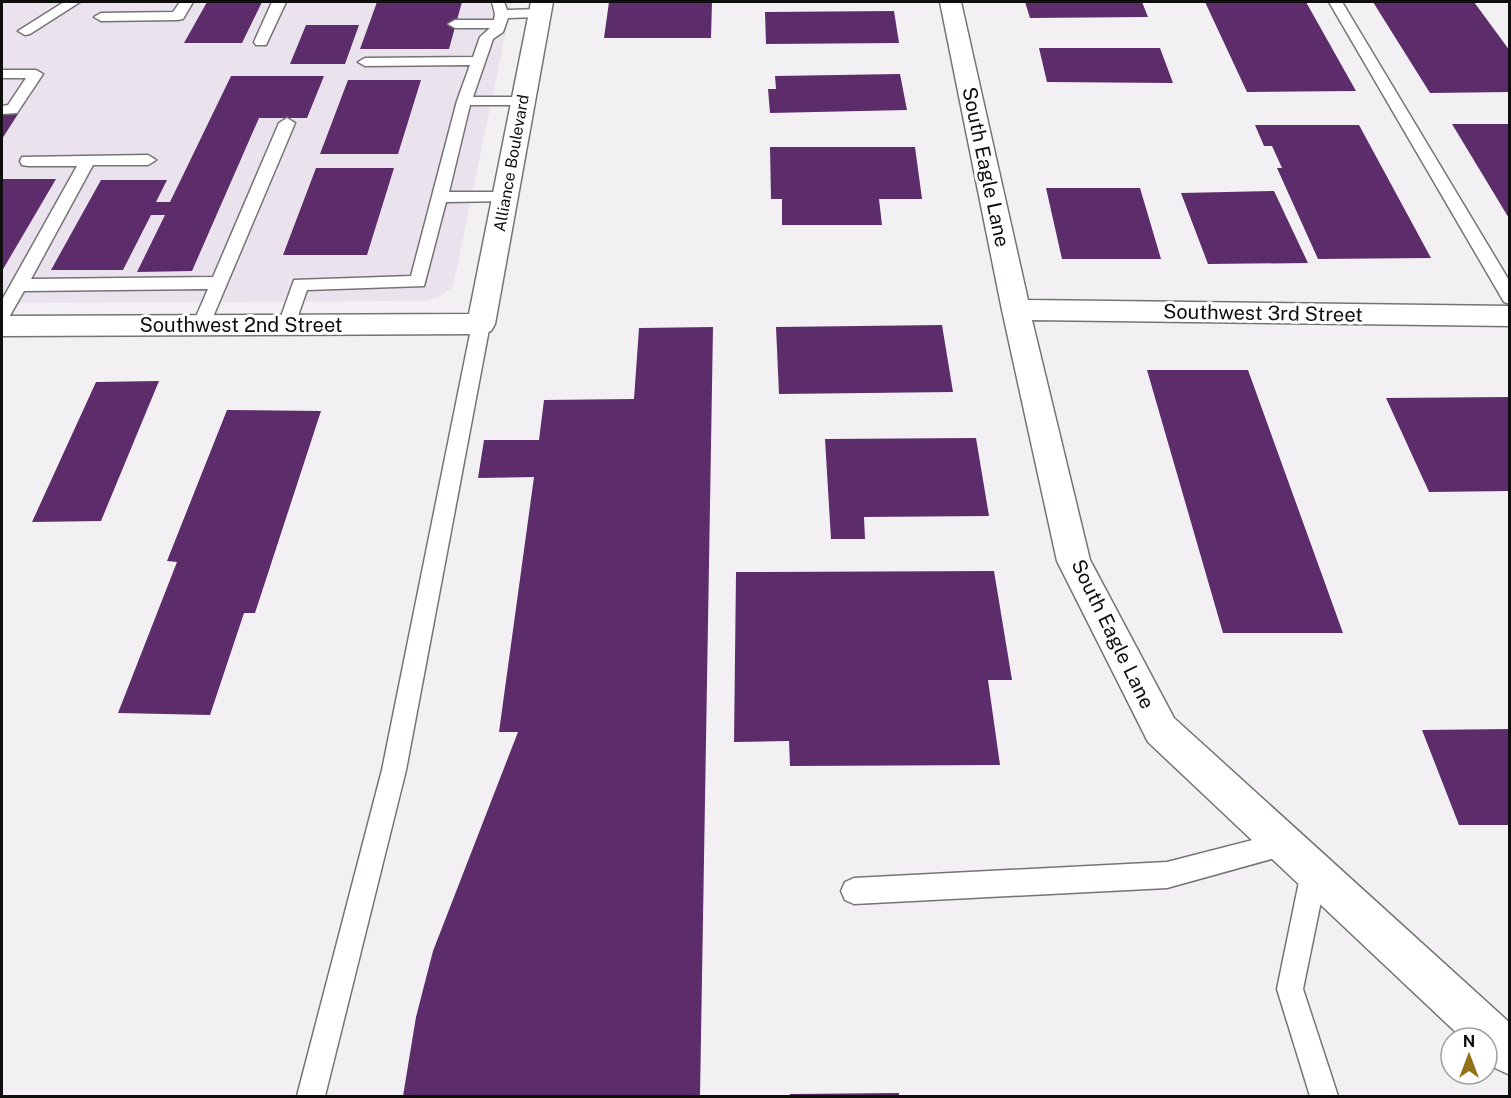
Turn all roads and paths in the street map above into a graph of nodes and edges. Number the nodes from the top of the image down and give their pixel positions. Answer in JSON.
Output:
{"nodes":[{"id":1,"x":73,"y":2,"type":"edge"},
{"id":2,"x":186,"y":2,"type":"edge"},
{"id":3,"x":279,"y":2,"type":"edge"},
{"id":4,"x":950,"y":2,"type":"edge"},
{"id":5,"x":1335,"y":2,"type":"edge"},
{"id":6,"x":541,"y":7,"type":"edge"},
{"id":7,"x":500,"y":13,"type":"edge"},
{"id":8,"x":101,"y":17,"type":"dead end"},
{"id":9,"x":455,"y":24,"type":"dead end"},
{"id":10,"x":25,"y":31,"type":"dead end"},
{"id":11,"x":261,"y":42,"type":"dead end"},
{"id":12,"x":478,"y":61,"type":"junction"},
{"id":13,"x":365,"y":62,"type":"dead end"},
{"id":14,"x":4,"y":77,"type":"edge"},
{"id":15,"x":464,"y":101,"type":"junction"},
{"id":16,"x":522,"y":101,"type":"junction"},
{"id":17,"x":2,"y":110,"type":"edge"},
{"id":18,"x":287,"y":123,"type":"dead end"},
{"id":19,"x":88,"y":160,"type":"junction"},
{"id":20,"x":148,"y":160,"type":"dead end"},
{"id":21,"x":28,"y":161,"type":"dead end"},
{"id":22,"x":440,"y":197,"type":"junction"},
{"id":23,"x":505,"y":197,"type":"junction"},
{"id":24,"x":219,"y":283,"type":"junction"},
{"id":25,"x":18,"y":285,"type":"junction"},
{"id":26,"x":1509,"y":298,"type":"edge"},
{"id":27,"x":1016,"y":310,"type":"junction"},
{"id":28,"x":2,"y":315,"type":"edge"},
{"id":29,"x":1509,"y":316,"type":"edge"},
{"id":30,"x":481,"y":324,"type":"junction"},
{"id":31,"x":286,"y":325,"type":"junction"},
{"id":32,"x":2,"y":326,"type":"edge"},
{"id":33,"x":201,"y":326,"type":"junction"},
{"id":34,"x":1284,"y":844,"type":"junction"},
{"id":35,"x":1314,"y":872,"type":"junction"},
{"id":36,"x":854,"y":891,"type":"dead end"},
{"id":37,"x":1509,"y":1053,"type":"edge"},
{"id":38,"x":311,"y":1096,"type":"edge"},
{"id":39,"x":1324,"y":1096,"type":"edge"}],
"edges":[{"from":1,"to":10,"type":"lane"},
{"from":2,"to":8,"type":"lane"},
{"from":3,"to":11,"type":"lane"},
{"from":4,"to":27,"type":"street","name":"South Eagle Lane"},
{"from":5,"to":26,"type":"lane"},
{"from":6,"to":7,"type":"lane"},
{"from":6,"to":16,"type":"street","name":"Alliance Boulevard"},
{"from":7,"to":9,"type":"lane"},
{"from":7,"to":12,"type":"lane"},
{"from":12,"to":13,"type":"lane"},
{"from":12,"to":15,"type":"lane"},
{"from":14,"to":17,"type":"lane"},
{"from":15,"to":16,"type":"lane"},
{"from":15,"to":22,"type":"lane"},
{"from":16,"to":23,"type":"street","name":"Alliance Boulevard"},
{"from":18,"to":24,"type":"lane"},
{"from":19,"to":20,"type":"lane"},
{"from":19,"to":21,"type":"lane"},
{"from":19,"to":25,"type":"lane"},
{"from":22,"to":23,"type":"lane"},
{"from":22,"to":31,"type":"lane"},
{"from":23,"to":30,"type":"street","name":"Alliance Boulevard"},
{"from":24,"to":25,"type":"lane"},
{"from":24,"to":33,"type":"lane"},
{"from":25,"to":28,"type":"lane"},
{"from":27,"to":29,"type":"street","name":"Southwest 3rd Street"},
{"from":27,"to":34,"type":"street","name":"South Eagle Lane"},
{"from":30,"to":31,"type":"street","name":"Southwest 2nd Street"},
{"from":30,"to":38,"type":"lane"},
{"from":31,"to":33,"type":"street","name":"Southwest 2nd Street"},
{"from":32,"to":33,"type":"street","name":"Southwest 2nd Street"},
{"from":34,"to":35,"type":"street","name":"South Eagle Lane"},
{"from":34,"to":36,"type":"lane"},
{"from":35,"to":37,"type":"street","name":"South Eagle Lane"},
{"from":35,"to":39,"type":"lane"}]}
